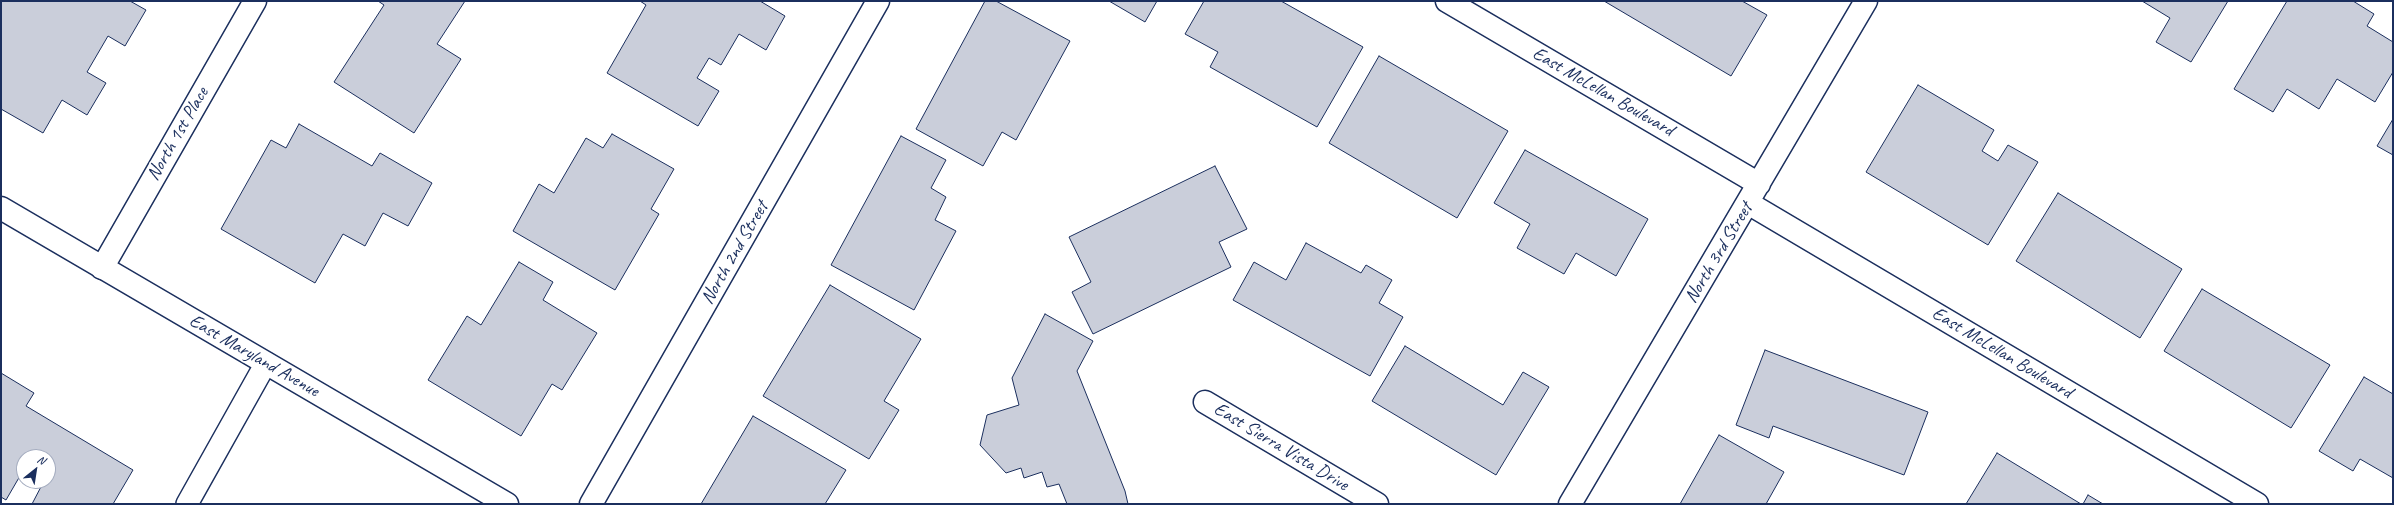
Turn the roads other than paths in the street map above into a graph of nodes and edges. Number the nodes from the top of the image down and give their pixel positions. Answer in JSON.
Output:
{"nodes":[{"id":1,"x":255,"y":1,"type":"edge"},
{"id":2,"x":878,"y":1,"type":"edge"},
{"id":3,"x":1447,"y":1,"type":"edge"},
{"id":4,"x":1866,"y":1,"type":"edge"},
{"id":5,"x":1759,"y":184,"type":"junction"},
{"id":6,"x":1748,"y":203,"type":"junction"},
{"id":7,"x":1,"y":208,"type":"edge"},
{"id":8,"x":102,"y":268,"type":"junction"},
{"id":9,"x":266,"y":363,"type":"junction"},
{"id":10,"x":1205,"y":402,"type":"dead end"},
{"id":11,"x":187,"y":504,"type":"edge"},
{"id":12,"x":507,"y":504,"type":"edge"},
{"id":13,"x":591,"y":504,"type":"edge"},
{"id":14,"x":1377,"y":504,"type":"edge"},
{"id":15,"x":1570,"y":504,"type":"edge"},
{"id":16,"x":2257,"y":504,"type":"edge"}],
"edges":[{"from":1,"to":8,"type":"street","name":"North 1st Place"},
{"from":2,"to":13,"type":"street","name":"North 2nd Street"},
{"from":3,"to":5,"type":"street","name":"East McLellan Boulevard"},
{"from":4,"to":5,"type":"street","name":"North 3rd Street"},
{"from":5,"to":6,"type":"street","name":"North 3rd Street"},
{"from":6,"to":15,"type":"street","name":"North 3rd Street"},
{"from":6,"to":16,"type":"street","name":"East McLellan Boulevard"},
{"from":7,"to":8,"type":"street","name":"East Maryland Avenue"},
{"from":8,"to":9,"type":"street","name":"East Maryland Avenue"},
{"from":9,"to":11,"type":"lane"},
{"from":9,"to":12,"type":"street","name":"East Maryland Avenue"},
{"from":10,"to":14,"type":"street","name":"East Sierra Vista Drive"}]}
